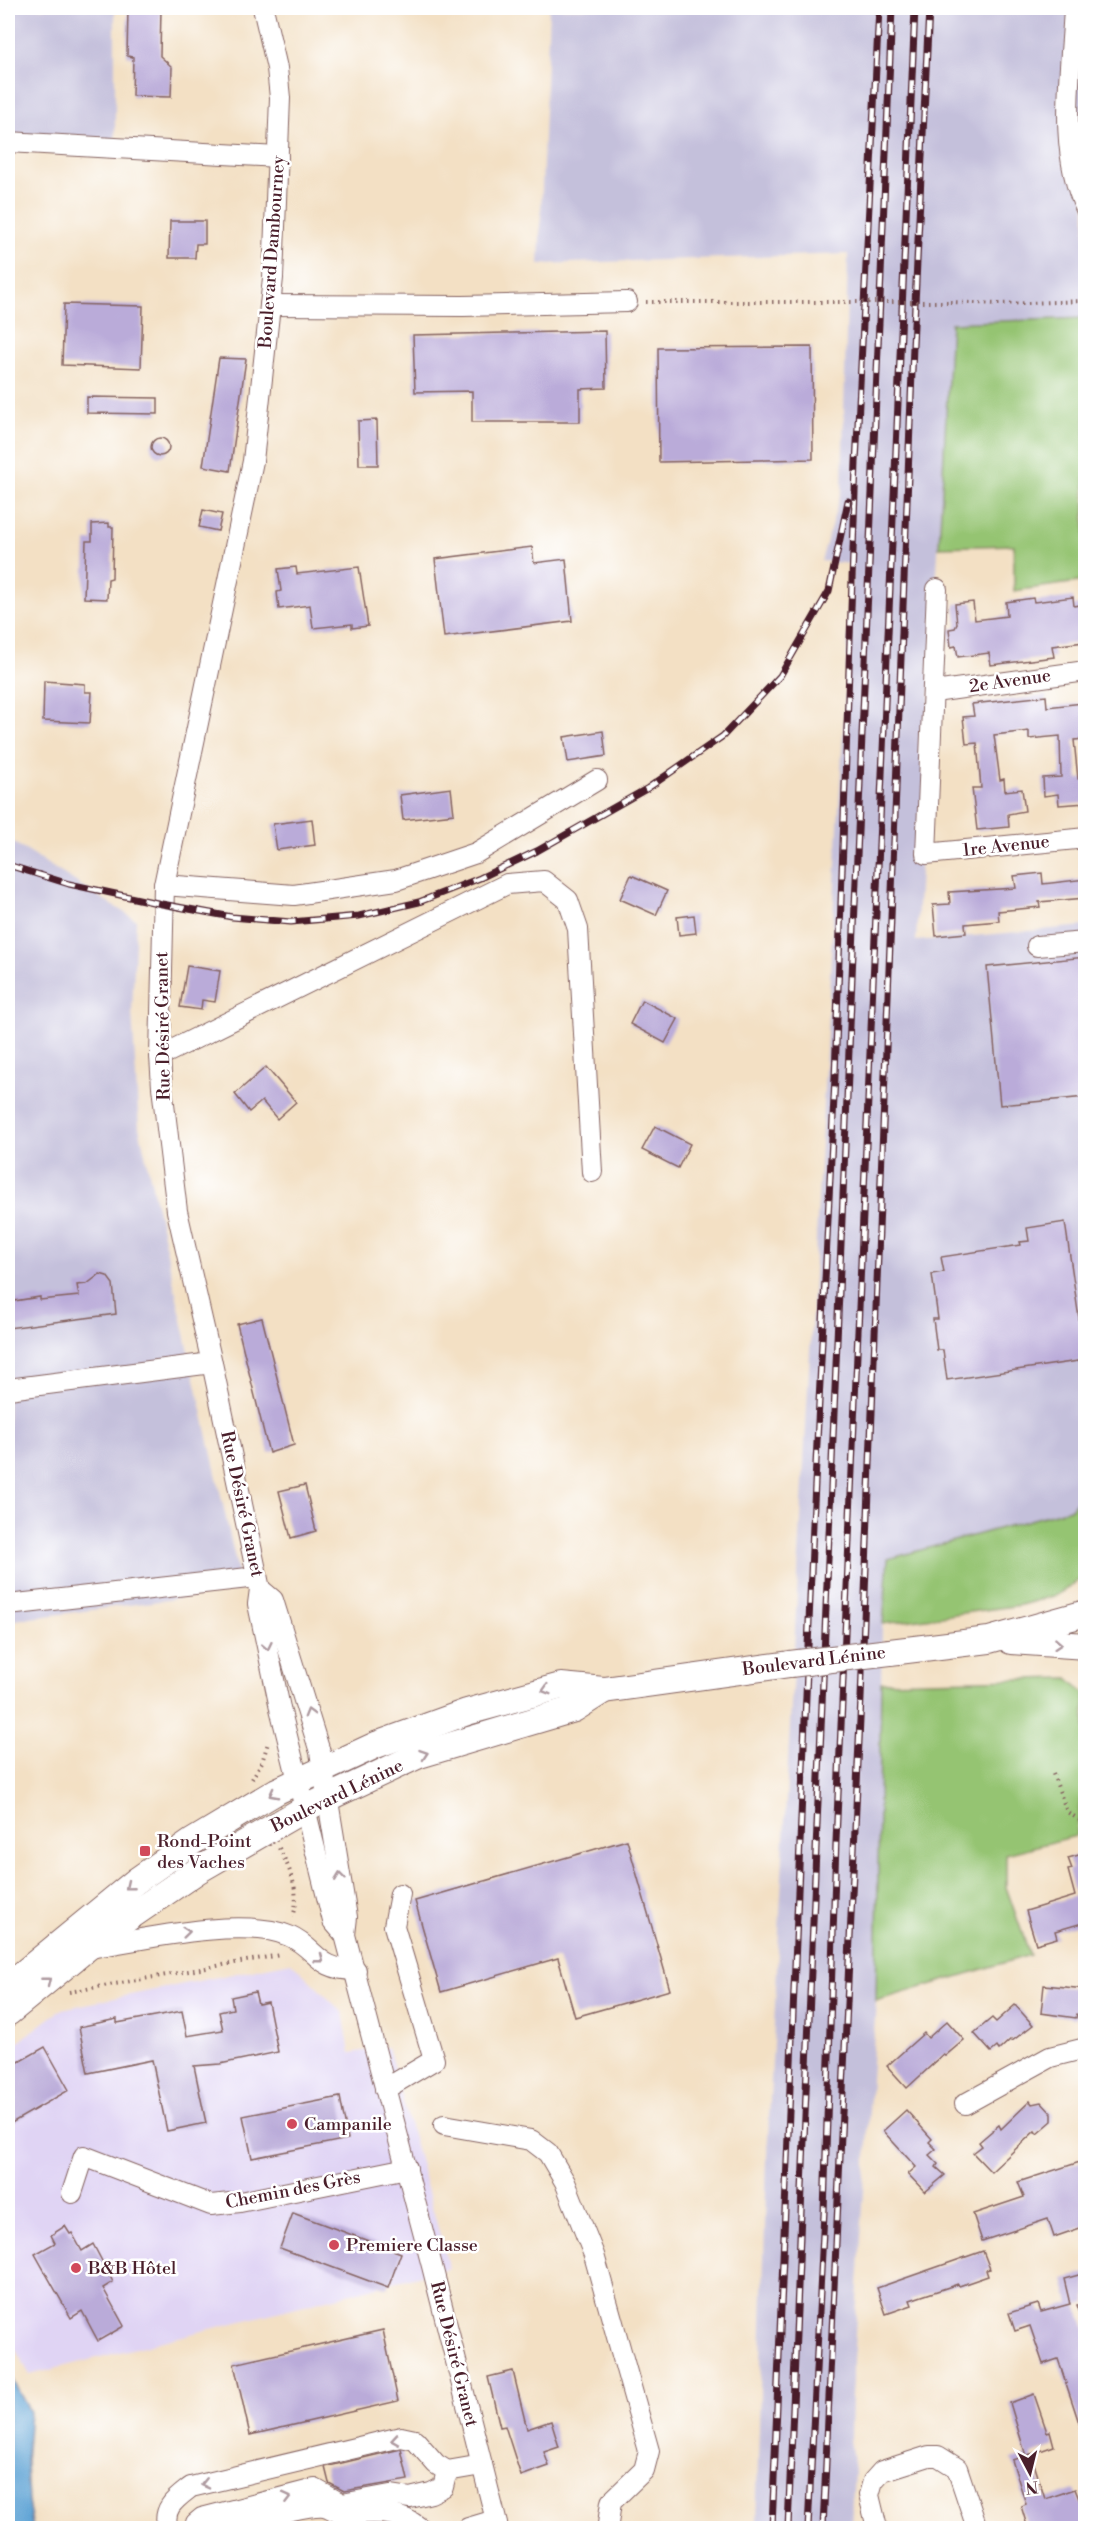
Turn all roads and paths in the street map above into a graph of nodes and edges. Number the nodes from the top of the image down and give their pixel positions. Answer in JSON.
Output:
{"nodes":[{"id":1,"x":263,"y":8,"type":"edge"},
{"id":2,"x":1074,"y":8,"type":"edge"},
{"id":3,"x":8,"y":142,"type":"edge"},
{"id":4,"x":278,"y":157,"type":"junction"},
{"id":5,"x":1086,"y":209,"type":"edge"},
{"id":6,"x":1086,"y":301,"type":"edge"},
{"id":7,"x":627,"y":302,"type":"joint"},
{"id":8,"x":270,"y":305,"type":"junction"},
{"id":9,"x":246,"y":497,"type":"joint"},
{"id":10,"x":937,"y":589,"type":"dead end"},
{"id":11,"x":1086,"y":671,"type":"edge"},
{"id":12,"x":934,"y":692,"type":"junction"},
{"id":13,"x":597,"y":780,"type":"dead end"},
{"id":14,"x":1086,"y":838,"type":"edge"},
{"id":15,"x":164,"y":885,"type":"junction"},
{"id":16,"x":1086,"y":942,"type":"edge"},
{"id":17,"x":1037,"y":946,"type":"dead end"},
{"id":18,"x":160,"y":1056,"type":"junction"},
{"id":19,"x":592,"y":1172,"type":"dead end"},
{"id":20,"x":212,"y":1363,"type":"junction"},
{"id":21,"x":8,"y":1389,"type":"edge"},
{"id":22,"x":259,"y":1583,"type":"junction"},
{"id":23,"x":8,"y":1605,"type":"edge"},
{"id":24,"x":1086,"y":1613,"type":"edge"},
{"id":25,"x":989,"y":1640,"type":"junction"},
{"id":26,"x":1086,"y":1646,"type":"edge"},
{"id":27,"x":604,"y":1690,"type":"junction"},
{"id":28,"x":270,"y":1736,"type":"dead end"},
{"id":29,"x":323,"y":1770,"type":"junction"},
{"id":30,"x":1053,"y":1774,"type":"dead end"},
{"id":31,"x":299,"y":1781,"type":"junction"},
{"id":32,"x":249,"y":1783,"type":"dead end"},
{"id":33,"x":317,"y":1803,"type":"junction"},
{"id":34,"x":1086,"y":1824,"type":"edge"},
{"id":35,"x":278,"y":1846,"type":"dead end"},
{"id":36,"x":400,"y":1894,"type":"dead end"},
{"id":37,"x":292,"y":1920,"type":"dead end"},
{"id":38,"x":87,"y":1948,"type":"junction"},
{"id":39,"x":284,"y":1951,"type":"dead end"},
{"id":40,"x":356,"y":1970,"type":"junction"},
{"id":41,"x":8,"y":1986,"type":"edge"},
{"id":42,"x":64,"y":1993,"type":"dead end"},
{"id":43,"x":8,"y":2013,"type":"edge"},
{"id":44,"x":1086,"y":2048,"type":"edge"},
{"id":45,"x":385,"y":2089,"type":"junction"},
{"id":46,"x":965,"y":2104,"type":"dead end"},
{"id":47,"x":444,"y":2125,"type":"dead end"},
{"id":48,"x":406,"y":2168,"type":"junction"},
{"id":49,"x":72,"y":2193,"type":"dead end"},
{"id":50,"x":482,"y":2465,"type":"junction"},
{"id":51,"x":447,"y":2471,"type":"junction"},
{"id":52,"x":497,"y":2524,"type":"edge"},
{"id":53,"x":608,"y":2524,"type":"dead end"},
{"id":54,"x":168,"y":2529,"type":"edge"},
{"id":55,"x":196,"y":2529,"type":"edge"},
{"id":56,"x":229,"y":2529,"type":"edge"},
{"id":57,"x":420,"y":2529,"type":"edge"},
{"id":58,"x":468,"y":2529,"type":"edge"},
{"id":59,"x":877,"y":2529,"type":"edge"},
{"id":60,"x":977,"y":2529,"type":"edge"}],
"edges":[{"from":1,"to":4,"type":"street","name":"Boulevard Dambourney"},
{"from":2,"to":5,"type":"street"},
{"from":3,"to":4,"type":"street"},
{"from":4,"to":8,"type":"street","name":"Boulevard Dambourney"},
{"from":6,"to":7,"type":"path","bridge":true},
{"from":7,"to":8,"type":"street"},
{"from":8,"to":9,"type":"street","name":"Boulevard Dambourney"},
{"from":9,"to":15,"type":"street","name":"Rue Désiré Granet"},
{"from":10,"to":12,"type":"street"},
{"from":11,"to":12,"type":"street","name":"2e Avenue"},
{"from":12,"to":14,"type":"street","name":"1re Avenue"},
{"from":13,"to":15,"type":"street"},
{"from":15,"to":18,"type":"street","name":"Rue Désiré Granet"},
{"from":16,"to":17,"type":"street"},
{"from":18,"to":19,"type":"street"},
{"from":18,"to":20,"type":"street","name":"Rue Désiré Granet"},
{"from":20,"to":21,"type":"street"},
{"from":20,"to":22,"type":"street","name":"Rue Désiré Granet"},
{"from":22,"to":23,"type":"street"},
{"from":29,"to":22,"type":"street","name":"Rue Désiré Granet","one_way":true},
{"from":22,"to":31,"type":"street","name":"Rue Désiré Granet","one_way":true},
{"from":24,"to":25,"type":"main road","name":"Boulevard Lénine"},
{"from":25,"to":26,"type":"main road","name":"Boulevard Lénine","one_way":true},
{"from":25,"to":27,"type":"main road","name":"Boulevard Lénine","bridge":true},
{"from":27,"to":29,"type":"main road","name":"Boulevard Lénine","one_way":true},
{"from":33,"to":27,"type":"main road","name":"Boulevard Lénine","one_way":true},
{"from":28,"to":32,"type":"path"},
{"from":29,"to":31,"type":"main road","name":"Boulevard Lénine"},
{"from":29,"to":33,"type":"street","name":"Rue Désiré Granet"},
{"from":30,"to":34,"type":"path"},
{"from":31,"to":33,"type":"street","name":"Rue Désiré Granet"},
{"from":31,"to":41,"type":"main road","name":"Boulevard Lénine","one_way":true},
{"from":33,"to":38,"type":"main road","name":"Boulevard Lénine"},
{"from":33,"to":40,"type":"street","name":"Rue Désiré Granet"},
{"from":35,"to":37,"type":"path"},
{"from":36,"to":45,"type":"street"},
{"from":38,"to":40,"type":"street","one_way":true},
{"from":43,"to":38,"type":"main road","name":"Boulevard Lénine","one_way":true},
{"from":39,"to":42,"type":"path"},
{"from":40,"to":45,"type":"street","name":"Rue Désiré Granet"},
{"from":44,"to":46,"type":"street"},
{"from":45,"to":48,"type":"street","name":"Rue Désiré Granet"},
{"from":47,"to":53,"type":"street"},
{"from":48,"to":49,"type":"street","name":"Chemin des Grès"},
{"from":48,"to":50,"type":"street","name":"Rue Désiré Granet"},
{"from":50,"to":51,"type":"street"},
{"from":50,"to":52,"type":"street","name":"Rue Désiré Granet"},
{"from":51,"to":54,"type":"street","one_way":true},
{"from":55,"to":51,"type":"street","one_way":true},
{"from":52,"to":58,"type":"street"},
{"from":56,"to":57,"type":"street"},
{"from":59,"to":60,"type":"street"}]}
